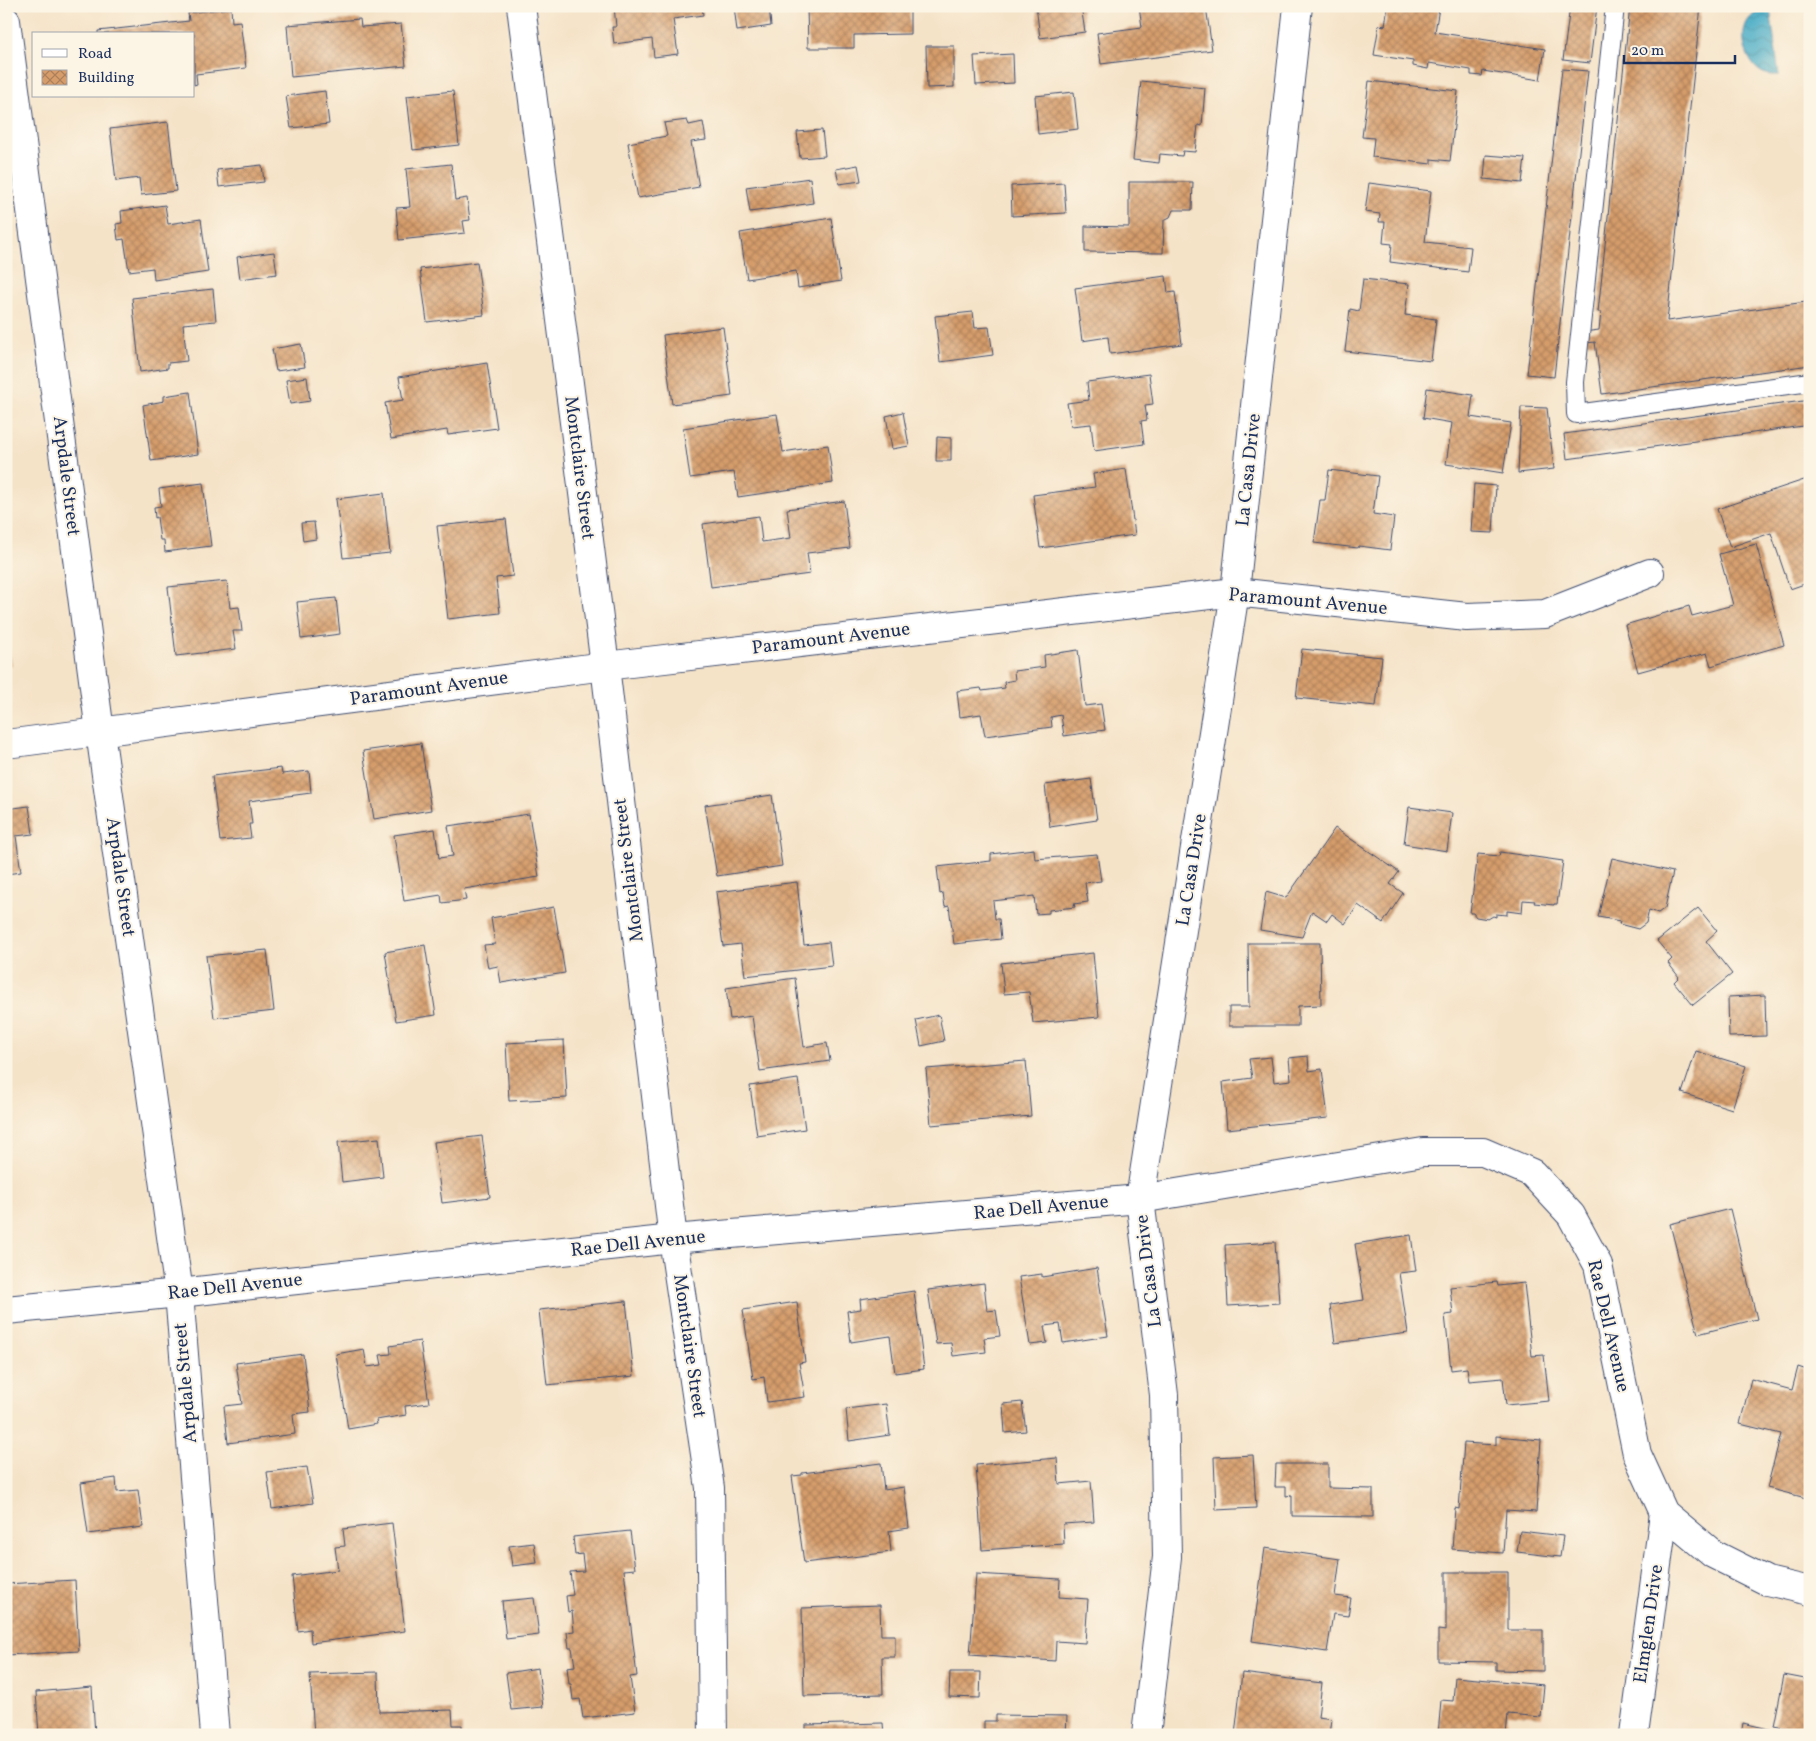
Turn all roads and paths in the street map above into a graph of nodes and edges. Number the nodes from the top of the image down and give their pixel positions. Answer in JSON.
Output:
{"nodes":[{"id":1,"x":521,"y":6,"type":"edge"},
{"id":2,"x":1298,"y":6,"type":"edge"},
{"id":3,"x":1614,"y":6,"type":"edge"},
{"id":4,"x":6,"y":21,"type":"edge"},
{"id":5,"x":1810,"y":382,"type":"edge"},
{"id":6,"x":1650,"y":572,"type":"dead end"},
{"id":7,"x":1235,"y":592,"type":"junction"},
{"id":8,"x":605,"y":666,"type":"junction"},
{"id":9,"x":100,"y":732,"type":"junction"},
{"id":10,"x":6,"y":744,"type":"edge"},
{"id":11,"x":1140,"y":1199,"type":"junction"},
{"id":12,"x":673,"y":1239,"type":"junction"},
{"id":13,"x":179,"y":1293,"type":"junction"},
{"id":14,"x":6,"y":1310,"type":"edge"},
{"id":15,"x":1664,"y":1513,"type":"junction"},
{"id":16,"x":1810,"y":1591,"type":"edge"},
{"id":17,"x":214,"y":1735,"type":"edge"},
{"id":18,"x":713,"y":1735,"type":"edge"},
{"id":19,"x":1146,"y":1735,"type":"edge"},
{"id":20,"x":1634,"y":1735,"type":"edge"}],
"edges":[{"from":1,"to":8,"type":"street","name":"Montclaire Street"},
{"from":2,"to":7,"type":"street","name":"La Casa Drive"},
{"from":3,"to":5,"type":"lane"},
{"from":4,"to":9,"type":"street","name":"Arpdale Street"},
{"from":6,"to":7,"type":"street","name":"Paramount Avenue"},
{"from":7,"to":8,"type":"street","name":"Paramount Avenue"},
{"from":7,"to":11,"type":"street","name":"La Casa Drive"},
{"from":8,"to":9,"type":"street","name":"Paramount Avenue"},
{"from":8,"to":12,"type":"street","name":"Montclaire Street"},
{"from":9,"to":10,"type":"street","name":"Paramount Avenue"},
{"from":9,"to":13,"type":"street","name":"Arpdale Street"},
{"from":11,"to":12,"type":"street","name":"Rae Dell Avenue"},
{"from":11,"to":15,"type":"street","name":"Rae Dell Avenue"},
{"from":11,"to":19,"type":"street","name":"La Casa Drive"},
{"from":12,"to":13,"type":"street","name":"Rae Dell Avenue"},
{"from":12,"to":18,"type":"street","name":"Montclaire Street"},
{"from":13,"to":14,"type":"street","name":"Rae Dell Avenue"},
{"from":13,"to":17,"type":"street","name":"Arpdale Street"},
{"from":15,"to":16,"type":"street","name":"Rae Dell Avenue"},
{"from":15,"to":20,"type":"street","name":"Elmglen Drive"}]}
